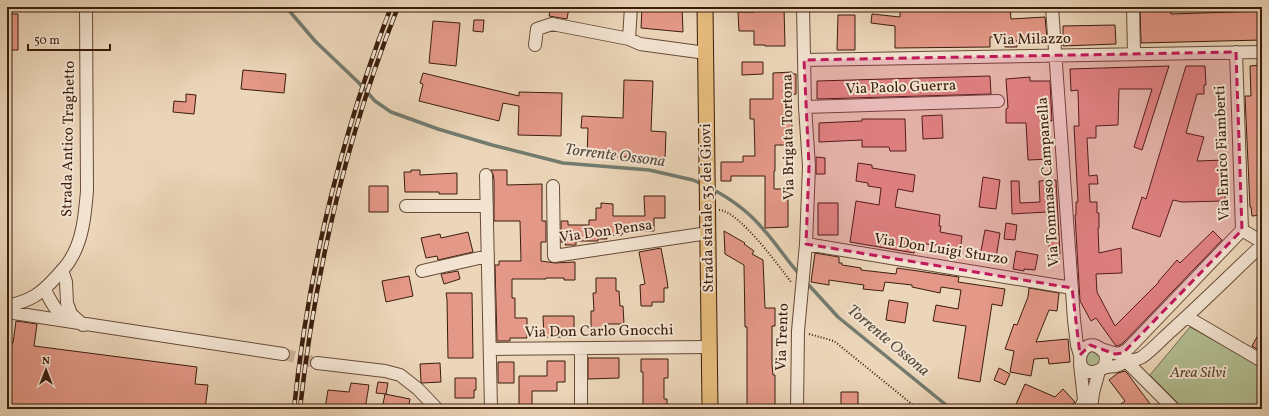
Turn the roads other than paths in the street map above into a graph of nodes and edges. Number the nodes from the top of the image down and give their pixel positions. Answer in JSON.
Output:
{"nodes":[{"id":1,"x":86,"y":7,"type":"edge"},
{"id":2,"x":631,"y":7,"type":"edge"},
{"id":3,"x":705,"y":7,"type":"edge"},
{"id":4,"x":803,"y":7,"type":"edge"},
{"id":5,"x":1052,"y":7,"type":"edge"},
{"id":6,"x":1133,"y":7,"type":"edge"},
{"id":7,"x":629,"y":39,"type":"junction"},
{"id":8,"x":536,"y":45,"type":"dead end"},
{"id":9,"x":1236,"y":52,"type":"junction"},
{"id":10,"x":1262,"y":52,"type":"edge"},
{"id":11,"x":706,"y":53,"type":"junction"},
{"id":12,"x":1134,"y":54,"type":"junction"},
{"id":13,"x":1056,"y":55,"type":"junction"},
{"id":14,"x":804,"y":60,"type":"junction"},
{"id":15,"x":998,"y":101,"type":"dead end"},
{"id":16,"x":805,"y":107,"type":"junction"},
{"id":17,"x":486,"y":175,"type":"dead end"},
{"id":18,"x":554,"y":186,"type":"dead end"},
{"id":19,"x":406,"y":206,"type":"dead end"},
{"id":20,"x":487,"y":206,"type":"junction"},
{"id":21,"x":1242,"y":230,"type":"junction"},
{"id":22,"x":708,"y":233,"type":"junction"},
{"id":23,"x":1262,"y":243,"type":"edge"},
{"id":24,"x":806,"y":244,"type":"junction"},
{"id":25,"x":488,"y":256,"type":"junction"},
{"id":26,"x":803,"y":267,"type":"joint"},
{"id":27,"x":62,"y":270,"type":"junction"},
{"id":28,"x":422,"y":271,"type":"dead end"},
{"id":29,"x":1072,"y":288,"type":"junction"},
{"id":30,"x":45,"y":290,"type":"junction"},
{"id":31,"x":7,"y":306,"type":"edge"},
{"id":32,"x":7,"y":312,"type":"edge"},
{"id":33,"x":1187,"y":317,"type":"junction"},
{"id":34,"x":83,"y":325,"type":"junction"},
{"id":35,"x":709,"y":347,"type":"junction"},
{"id":36,"x":581,"y":348,"type":"junction"},
{"id":37,"x":490,"y":349,"type":"junction"},
{"id":38,"x":1104,"y":350,"type":"junction"},
{"id":39,"x":283,"y":354,"type":"tunnel mouth"},
{"id":40,"x":1080,"y":360,"type":"junction"},
{"id":41,"x":1262,"y":361,"type":"edge"},
{"id":42,"x":1126,"y":362,"type":"junction"},
{"id":43,"x":317,"y":363,"type":"tunnel mouth"},
{"id":44,"x":1101,"y":369,"type":"junction"},
{"id":45,"x":437,"y":409,"type":"edge"},
{"id":46,"x":491,"y":409,"type":"edge"},
{"id":47,"x":581,"y":409,"type":"edge"},
{"id":48,"x":710,"y":409,"type":"edge"},
{"id":49,"x":797,"y":409,"type":"edge"},
{"id":50,"x":1080,"y":409,"type":"edge"},
{"id":51,"x":1091,"y":409,"type":"edge"},
{"id":52,"x":1174,"y":409,"type":"edge"}],
"edges":[{"from":1,"to":27,"type":"street","name":"Strada Antico Traghetto"},
{"from":2,"to":7,"type":"street"},
{"from":3,"to":11,"type":"main road","name":"Strada statale 35 dei Giovi"},
{"from":4,"to":14,"type":"street","name":"Via Brigata Tortona"},
{"from":5,"to":13,"type":"street","name":"Via Tommaso Campanella"},
{"from":6,"to":12,"type":"street"},
{"from":7,"to":8,"type":"street"},
{"from":7,"to":11,"type":"street"},
{"from":9,"to":10,"type":"street","name":"Via Milazzo"},
{"from":9,"to":12,"type":"street","name":"Via Milazzo"},
{"from":9,"to":21,"type":"street","name":"Via Enrico Fiamberti"},
{"from":11,"to":22,"type":"main road","name":"Strada statale 35 dei Giovi"},
{"from":12,"to":13,"type":"street","name":"Via Milazzo"},
{"from":13,"to":14,"type":"street","name":"Via Milazzo"},
{"from":13,"to":29,"type":"street","name":"Via Tommaso Campanella"},
{"from":14,"to":16,"type":"street","name":"Via Brigata Tortona"},
{"from":15,"to":16,"type":"street","name":"Via Paolo Guerra"},
{"from":16,"to":24,"type":"street","name":"Via Brigata Tortona"},
{"from":17,"to":20,"type":"street"},
{"from":18,"to":22,"type":"street","name":"Via Don Pensa"},
{"from":19,"to":20,"type":"street"},
{"from":20,"to":25,"type":"street"},
{"from":21,"to":23,"type":"street","name":"Via Enrico Fiamberti"},
{"from":21,"to":38,"type":"street"},
{"from":22,"to":35,"type":"main road","name":"Strada statale 35 dei Giovi"},
{"from":23,"to":33,"type":"street"},
{"from":24,"to":26,"type":"street","name":"Via Brigata Tortona"},
{"from":24,"to":29,"type":"street","name":"Via Don Luigi Sturzo"},
{"from":25,"to":28,"type":"street"},
{"from":25,"to":37,"type":"street"},
{"from":26,"to":49,"type":"street","name":"Via Trento"},
{"from":27,"to":30,"type":"street","name":"Strada Antico Traghetto"},
{"from":27,"to":34,"type":"street"},
{"from":29,"to":40,"type":"street","name":"Via Tommaso Campanella"},
{"from":30,"to":31,"type":"street","name":"Strada Antico Traghetto"},
{"from":30,"to":34,"type":"street"},
{"from":32,"to":34,"type":"street"},
{"from":33,"to":41,"type":"street"},
{"from":33,"to":42,"type":"street"},
{"from":34,"to":39,"type":"street"},
{"from":35,"to":36,"type":"street","name":"Via Don Carlo Gnocchi"},
{"from":35,"to":48,"type":"main road","name":"Strada statale 35 dei Giovi"},
{"from":36,"to":37,"type":"street","name":"Via Don Carlo Gnocchi"},
{"from":36,"to":47,"type":"street"},
{"from":37,"to":46,"type":"street"},
{"from":38,"to":40,"type":"street"},
{"from":38,"to":44,"type":"street"},
{"from":40,"to":44,"type":"street"},
{"from":40,"to":50,"type":"street","name":"Via Tommaso Campanella"},
{"from":42,"to":44,"type":"street"},
{"from":42,"to":52,"type":"street"},
{"from":43,"to":45,"type":"street"},
{"from":44,"to":51,"type":"street"}]}
